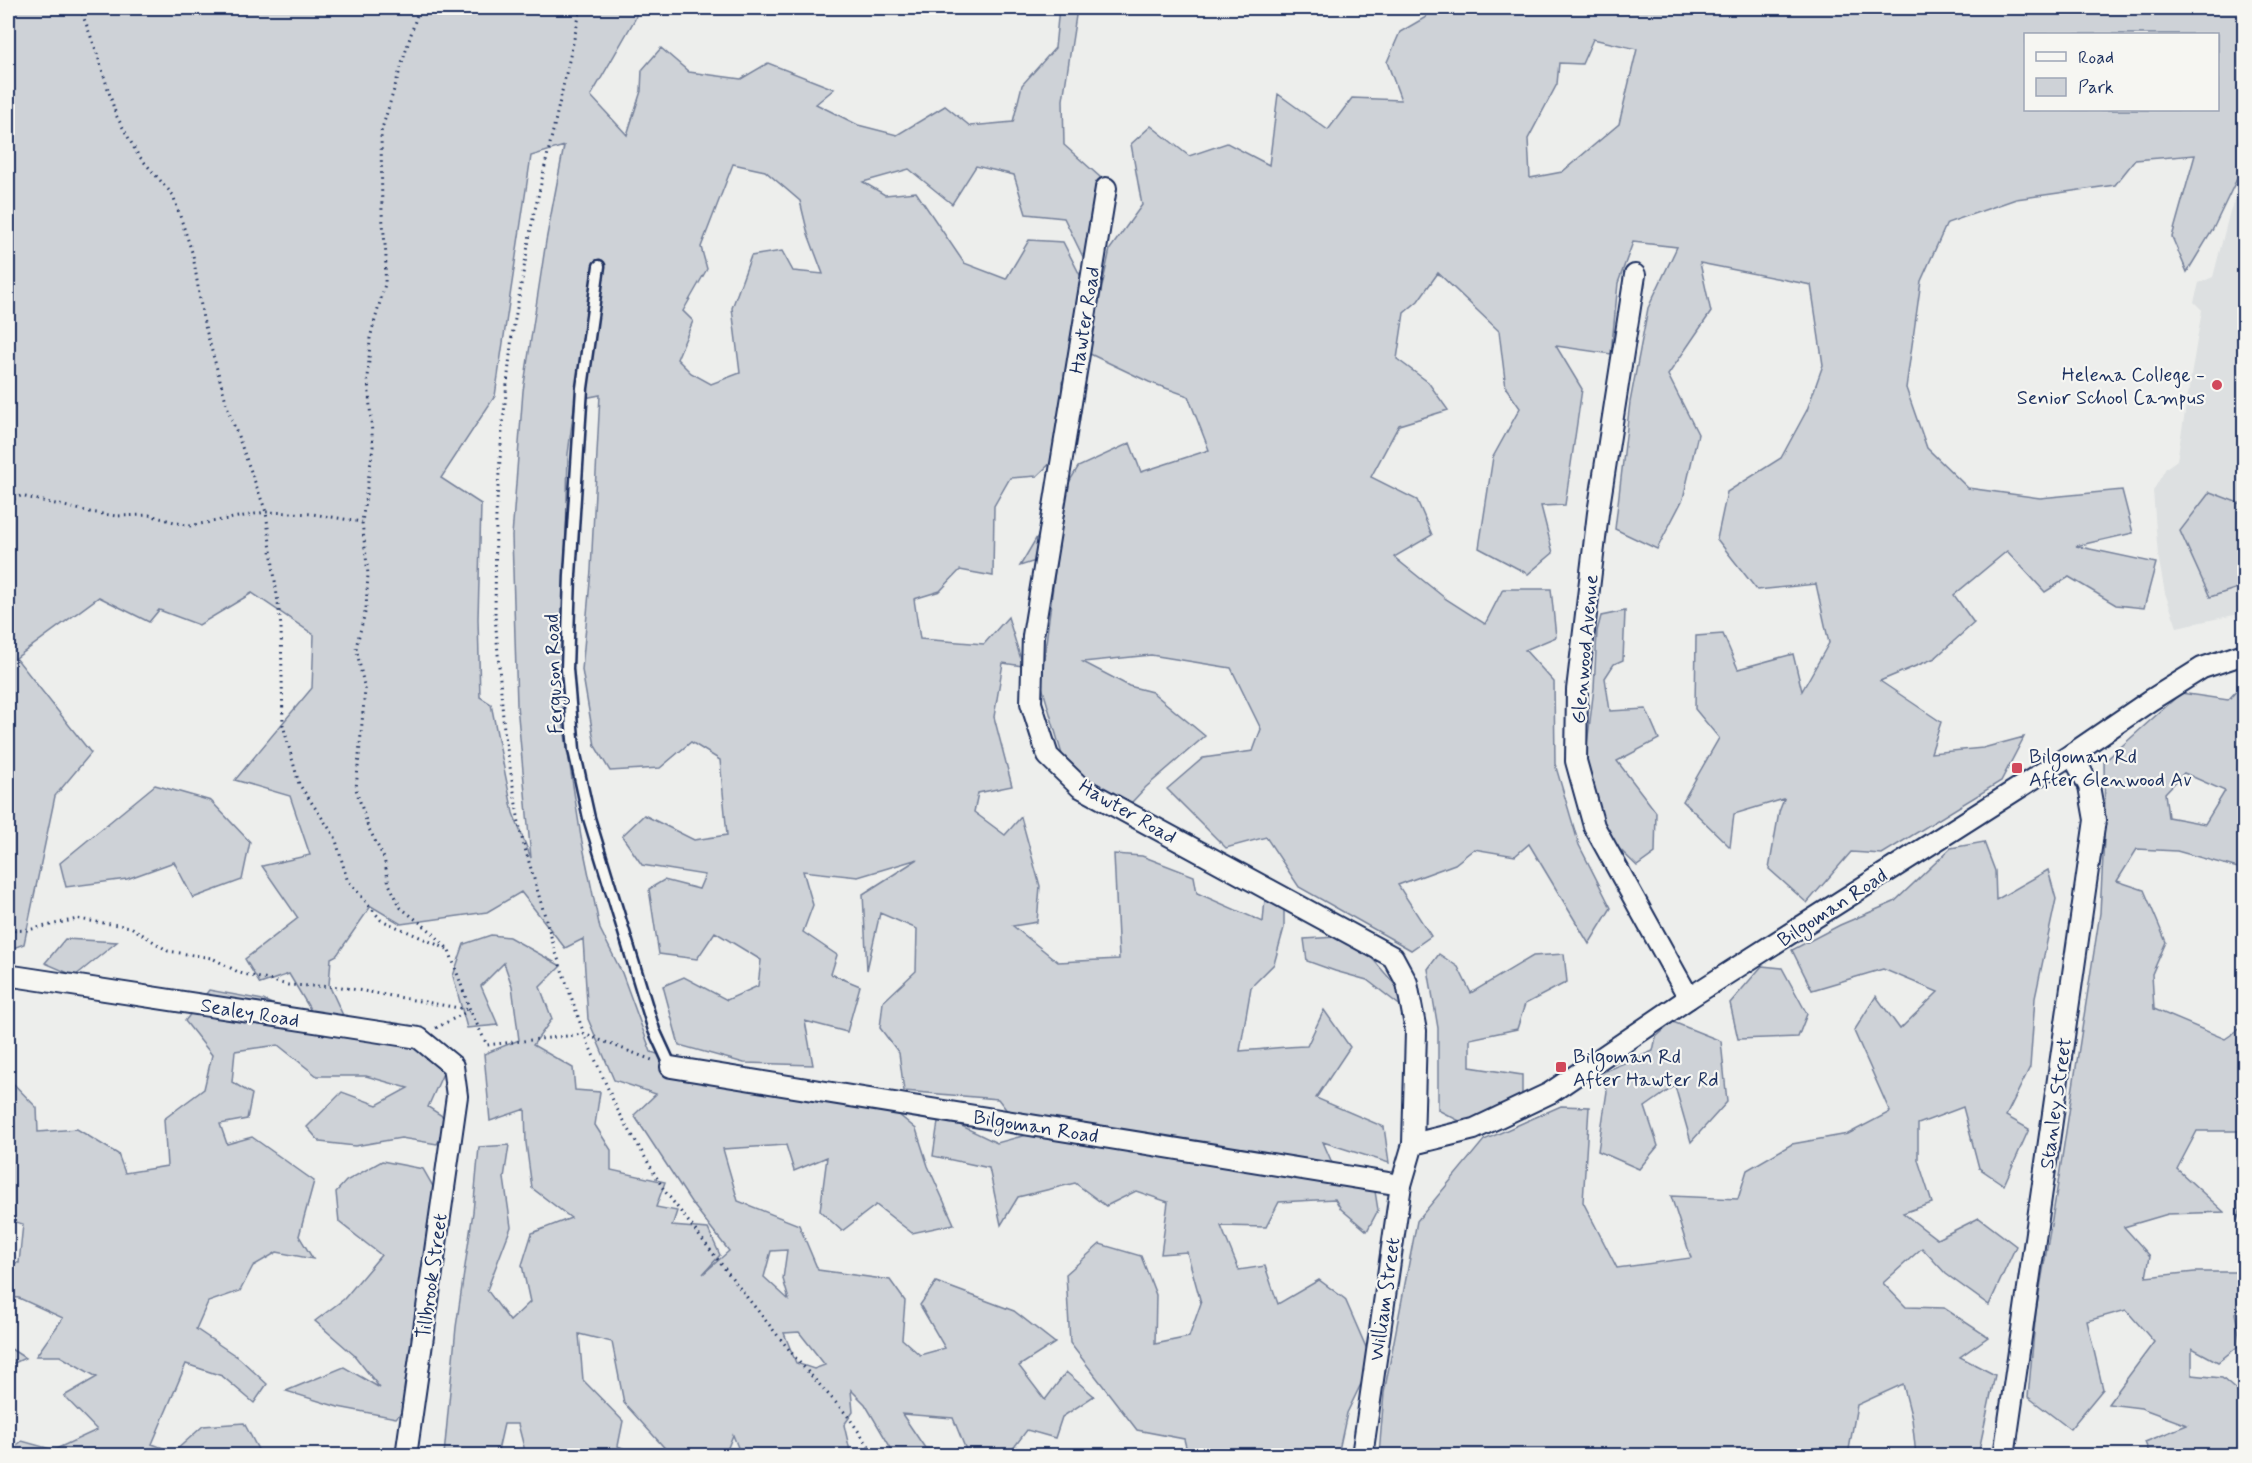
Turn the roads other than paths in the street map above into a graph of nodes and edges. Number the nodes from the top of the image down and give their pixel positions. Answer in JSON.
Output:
{"nodes":[{"id":1,"x":1106,"y":188,"type":"dead end"},
{"id":2,"x":599,"y":266,"type":"dead end"},
{"id":3,"x":1635,"y":275,"type":"dead end"},
{"id":4,"x":2244,"y":654,"type":"edge"},
{"id":5,"x":2072,"y":754,"type":"junction"},
{"id":6,"x":8,"y":977,"type":"edge"},
{"id":7,"x":1689,"y":998,"type":"junction"},
{"id":8,"x":672,"y":1067,"type":"joint"},
{"id":9,"x":457,"y":1096,"type":"joint"},
{"id":10,"x":1413,"y":1144,"type":"junction"},
{"id":11,"x":1401,"y":1185,"type":"junction"},
{"id":12,"x":406,"y":1455,"type":"edge"},
{"id":13,"x":1362,"y":1455,"type":"edge"},
{"id":14,"x":2004,"y":1455,"type":"edge"}],
"edges":[{"from":1,"to":10,"type":"street","name":"Hawter Road"},
{"from":2,"to":8,"type":"lane","name":"Ferguson Road"},
{"from":3,"to":7,"type":"street","name":"Glenwood Avenue"},
{"from":4,"to":5,"type":"street","name":"Bilgoman Road"},
{"from":5,"to":7,"type":"street","name":"Bilgoman Road"},
{"from":5,"to":14,"type":"street","name":"Stanley Street"},
{"from":6,"to":9,"type":"street","name":"Sealey Road"},
{"from":7,"to":10,"type":"street","name":"Bilgoman Road"},
{"from":8,"to":11,"type":"street","name":"Bilgoman Road"},
{"from":9,"to":12,"type":"street","name":"Tillbrook Street"},
{"from":10,"to":11,"type":"street","name":"William Street"},
{"from":11,"to":13,"type":"street","name":"William Street"}]}
